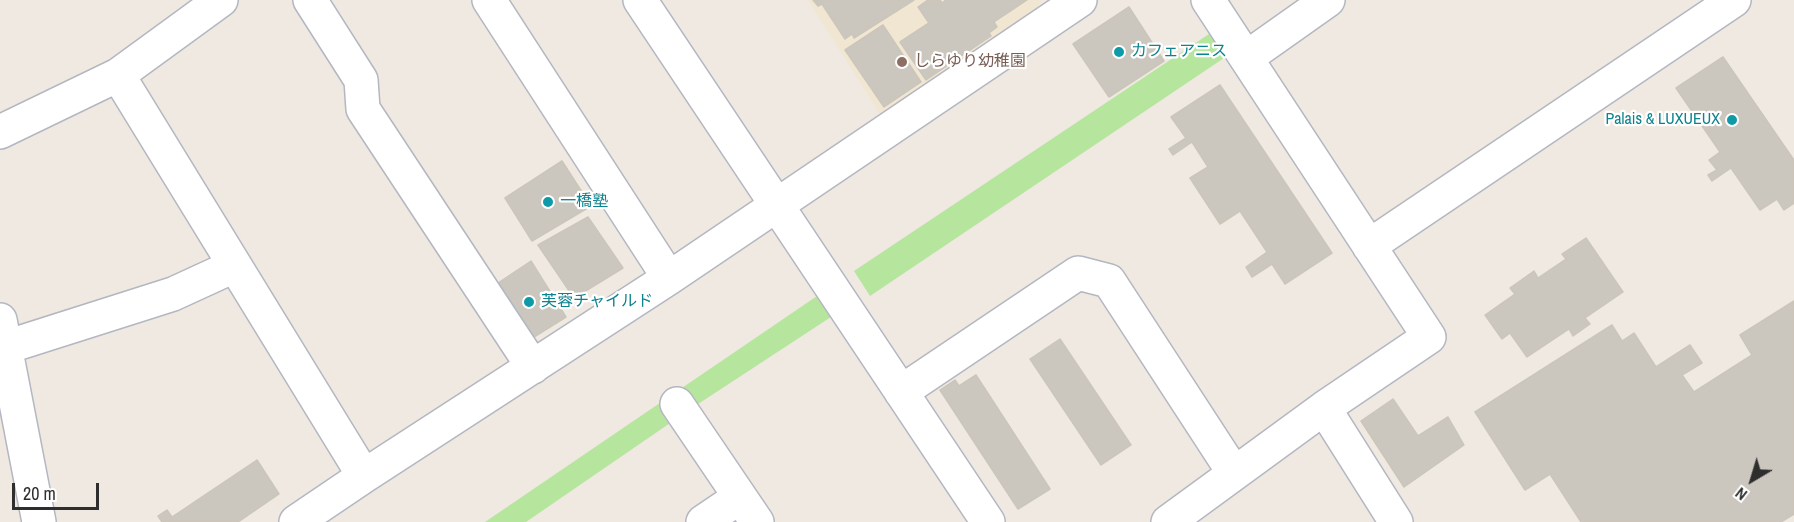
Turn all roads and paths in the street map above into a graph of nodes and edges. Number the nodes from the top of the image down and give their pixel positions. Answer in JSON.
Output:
{"nodes":[{"id":1,"x":220,"y":0,"type":"edge"},
{"id":2,"x":310,"y":0,"type":"edge"},
{"id":3,"x":489,"y":0,"type":"edge"},
{"id":4,"x":640,"y":0,"type":"edge"},
{"id":5,"x":1208,"y":0,"type":"edge"},
{"id":6,"x":1328,"y":0,"type":"edge"},
{"id":7,"x":1734,"y":0,"type":"edge"},
{"id":8,"x":1071,"y":2,"type":"edge"},
{"id":9,"x":1246,"y":57,"type":"junction"},
{"id":10,"x":118,"y":75,"type":"junction"},
{"id":11,"x":0,"y":132,"type":"edge"},
{"id":12,"x":776,"y":204,"type":"junction"},
{"id":13,"x":1369,"y":246,"type":"junction"},
{"id":14,"x":234,"y":266,"type":"junction"},
{"id":15,"x":669,"y":278,"type":"junction"},
{"id":16,"x":2,"y":339,"type":"edge"},
{"id":17,"x":533,"y":367,"type":"junction"},
{"id":18,"x":901,"y":392,"type":"junction"},
{"id":19,"x":677,"y":404,"type":"dead end"},
{"id":20,"x":1324,"y":408,"type":"junction"},
{"id":21,"x":1234,"y":472,"type":"junction"},
{"id":22,"x":364,"y":476,"type":"junction"},
{"id":23,"x":749,"y":509,"type":"edge"},
{"id":24,"x":302,"y":520,"type":"edge"},
{"id":25,"x":39,"y":522,"type":"edge"},
{"id":26,"x":702,"y":522,"type":"edge"},
{"id":27,"x":988,"y":522,"type":"edge"},
{"id":28,"x":1168,"y":522,"type":"edge"},
{"id":29,"x":1396,"y":522,"type":"edge"}],
"edges":[{"from":1,"to":10,"type":"street"},
{"from":2,"to":17,"type":"street"},
{"from":3,"to":15,"type":"street"},
{"from":4,"to":12,"type":"street"},
{"from":5,"to":9,"type":"street"},
{"from":6,"to":9,"type":"street"},
{"from":7,"to":13,"type":"street"},
{"from":8,"to":12,"type":"street"},
{"from":9,"to":13,"type":"street"},
{"from":10,"to":11,"type":"street"},
{"from":10,"to":14,"type":"street"},
{"from":12,"to":15,"type":"street"},
{"from":12,"to":18,"type":"street"},
{"from":13,"to":20,"type":"street"},
{"from":14,"to":16,"type":"street"},
{"from":14,"to":22,"type":"street"},
{"from":15,"to":17,"type":"street"},
{"from":16,"to":25,"type":"street"},
{"from":17,"to":22,"type":"street"},
{"from":18,"to":21,"type":"street"},
{"from":18,"to":27,"type":"street"},
{"from":19,"to":23,"type":"street"},
{"from":20,"to":21,"type":"street"},
{"from":20,"to":29,"type":"street"},
{"from":21,"to":28,"type":"street"},
{"from":22,"to":24,"type":"street"},
{"from":23,"to":26,"type":"street"}]}
